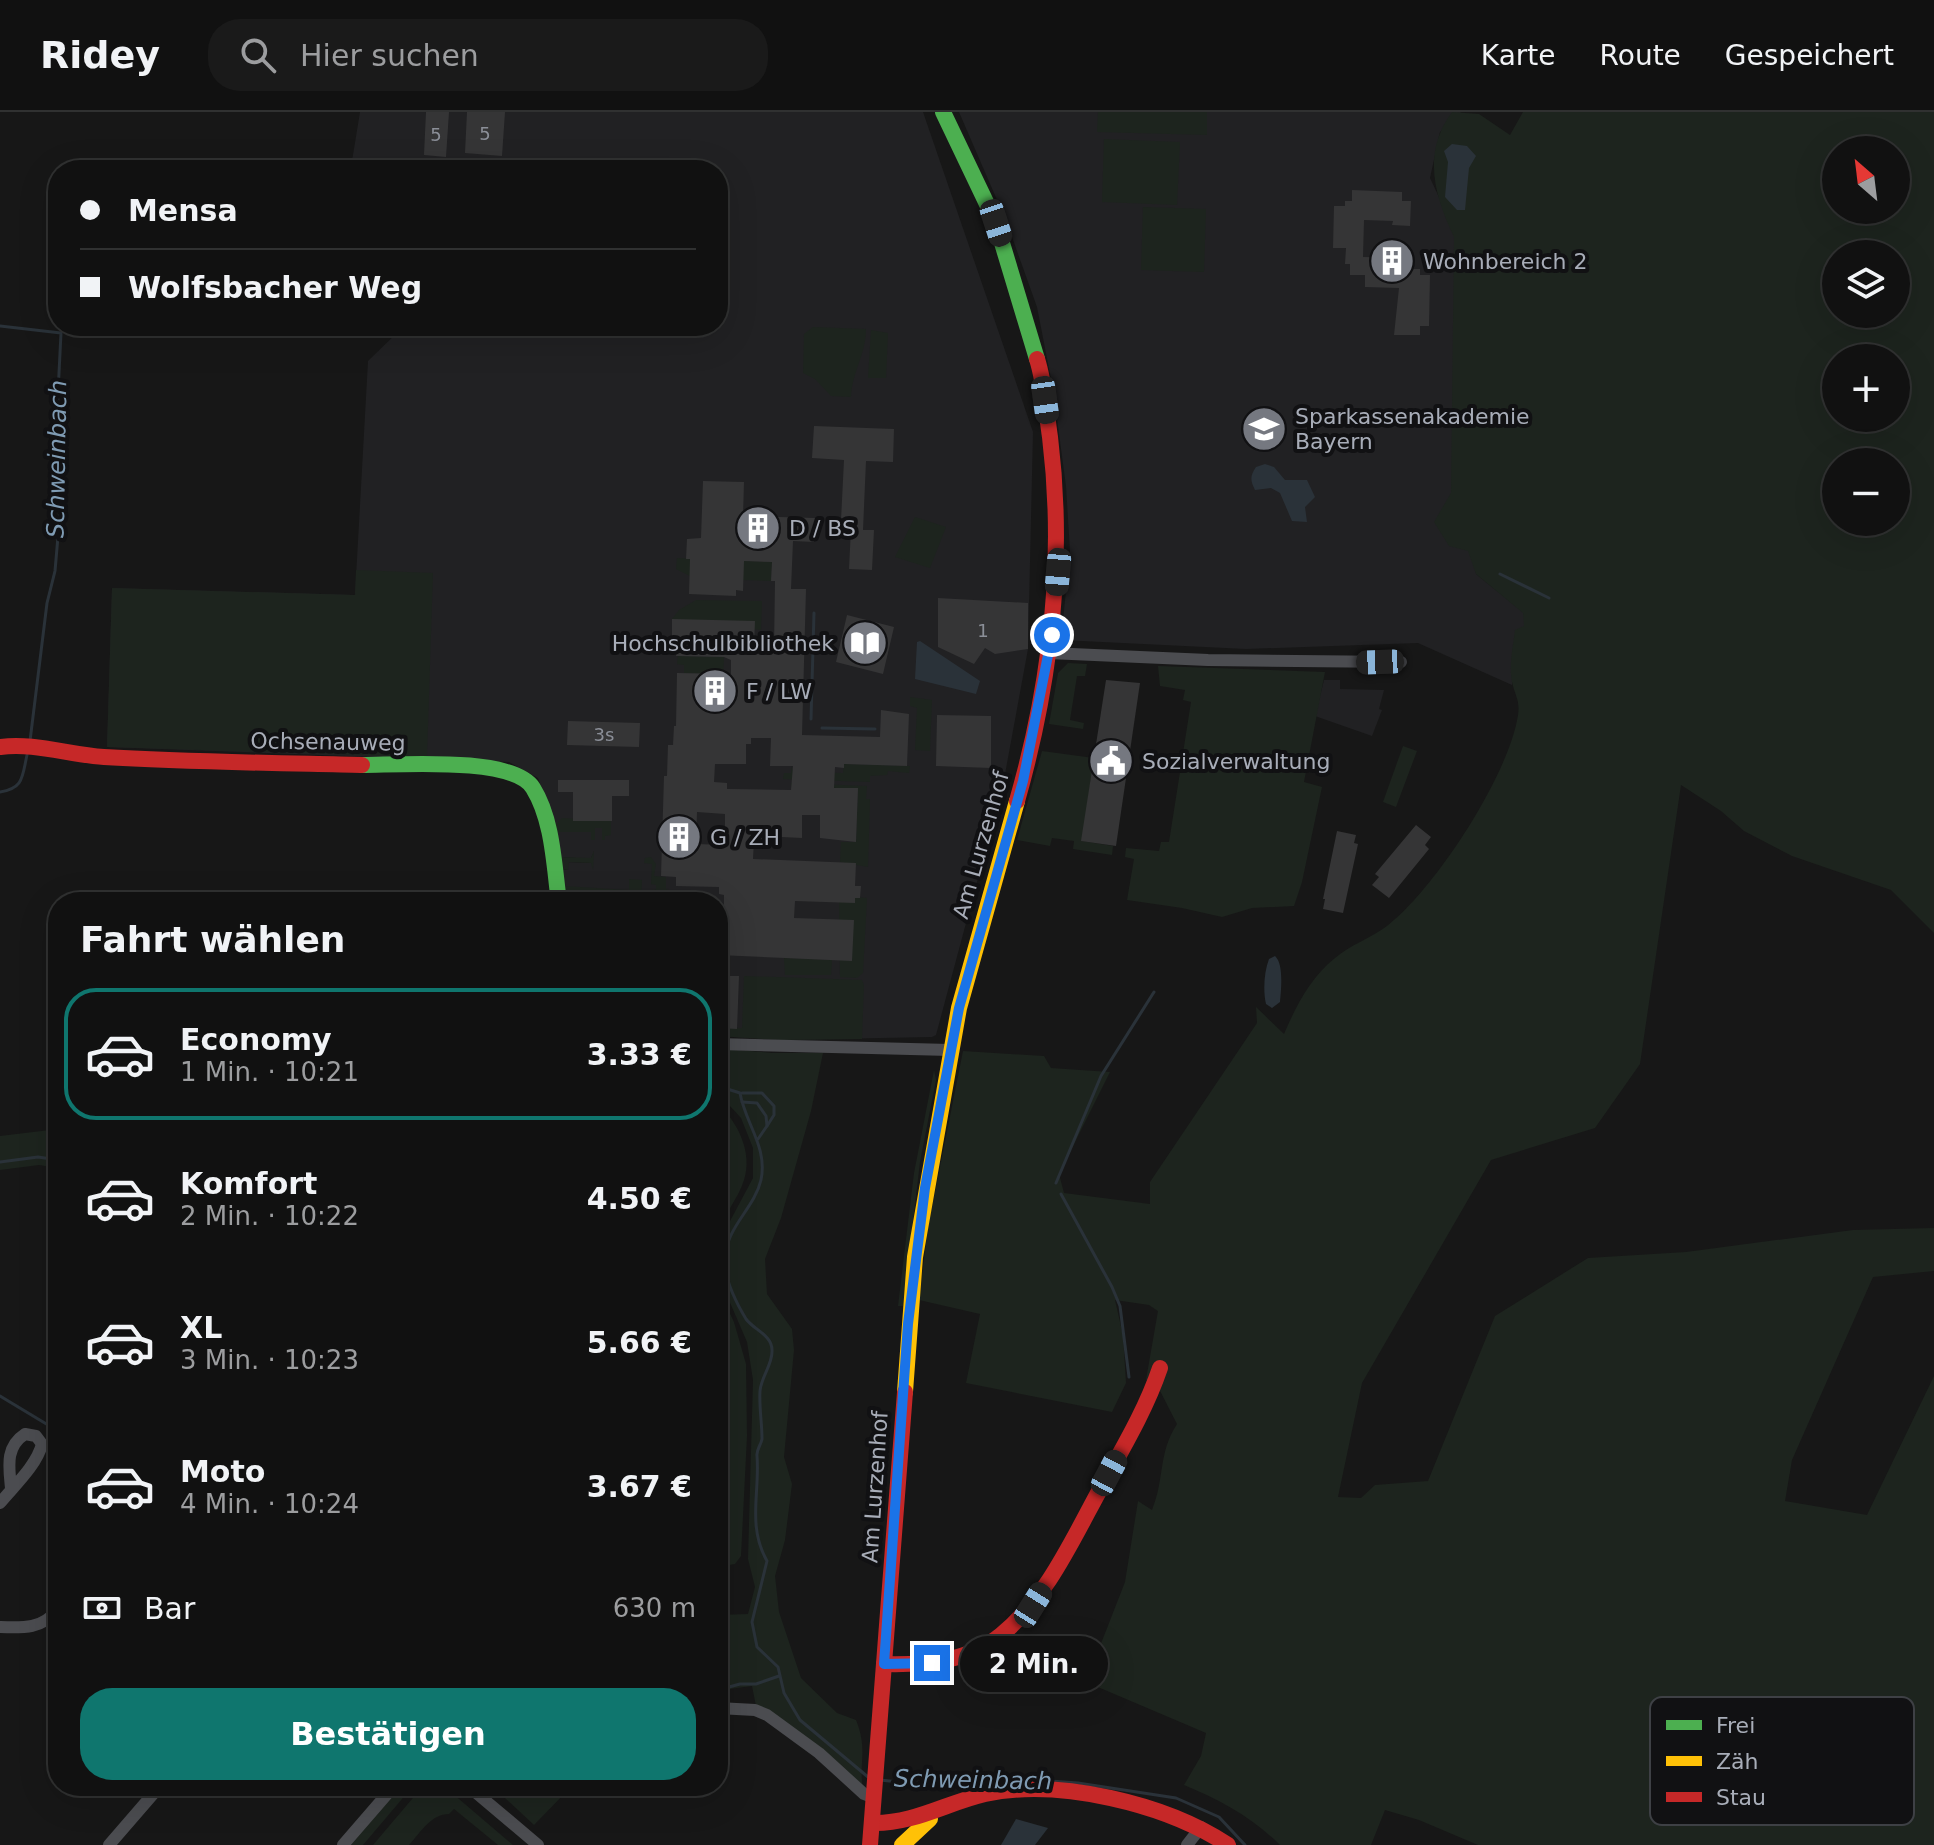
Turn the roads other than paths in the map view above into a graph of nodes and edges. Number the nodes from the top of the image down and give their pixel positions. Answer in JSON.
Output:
{"nodes":[{"id":1,"x":943,"y":112,"type":"edge"},
{"id":2,"x":1049,"y":653,"type":"junction"},
{"id":3,"x":1401,"y":662,"type":"dead end"},
{"id":4,"x":0,"y":747,"type":"edge"},
{"id":5,"x":557,"y":892,"type":"edge"},
{"id":6,"x":728,"y":1044,"type":"edge"},
{"id":7,"x":950,"y":1050,"type":"junction"},
{"id":8,"x":1160,"y":1368,"type":"dead end"},
{"id":9,"x":11,"y":1488,"type":"dead end"},
{"id":10,"x":0,"y":1503,"type":"edge"},
{"id":11,"x":48,"y":1619,"type":"edge"},
{"id":12,"x":0,"y":1627,"type":"edge"},
{"id":13,"x":884,"y":1664,"type":"junction"},
{"id":14,"x":728,"y":1709,"type":"edge"},
{"id":15,"x":874,"y":1792,"type":"junction"},
{"id":16,"x":151,"y":1796,"type":"edge"},
{"id":17,"x":385,"y":1796,"type":"edge"},
{"id":18,"x":480,"y":1796,"type":"edge"},
{"id":19,"x":938,"y":1812,"type":"junction"},
{"id":20,"x":872,"y":1823,"type":"junction"},
{"id":21,"x":1201,"y":1827,"type":"junction"},
{"id":22,"x":109,"y":1845,"type":"edge"},
{"id":23,"x":343,"y":1845,"type":"edge"},
{"id":24,"x":538,"y":1845,"type":"edge"},
{"id":25,"x":870,"y":1845,"type":"edge"},
{"id":26,"x":902,"y":1845,"type":"edge"},
{"id":27,"x":1187,"y":1845,"type":"edge"},
{"id":28,"x":1228,"y":1845,"type":"edge"}],
"edges":[{"from":1,"to":2,"type":"street","name":"Am Lurzenhof"},
{"from":2,"to":3,"type":"street"},
{"from":2,"to":7,"type":"street","name":"Am Lurzenhof"},
{"from":4,"to":5,"type":"street","name":"Ochsenauweg"},
{"from":6,"to":7,"type":"street"},
{"from":7,"to":13,"type":"street","name":"Am Lurzenhof"},
{"from":8,"to":13,"type":"street"},
{"from":9,"to":10,"type":"street"},
{"from":11,"to":12,"type":"street"},
{"from":13,"to":15,"type":"street","name":"Am Lurzenhof"},
{"from":14,"to":15,"type":"street"},
{"from":15,"to":20,"type":"street","name":"Am Lurzenhof"},
{"from":16,"to":22,"type":"street"},
{"from":17,"to":23,"type":"street"},
{"from":18,"to":24,"type":"street"},
{"from":19,"to":20,"type":"street"},
{"from":19,"to":21,"type":"street"},
{"from":19,"to":26,"type":"street"},
{"from":20,"to":25,"type":"street","name":"Am Lurzenhof"},
{"from":21,"to":27,"type":"street"},
{"from":21,"to":28,"type":"street"}]}
